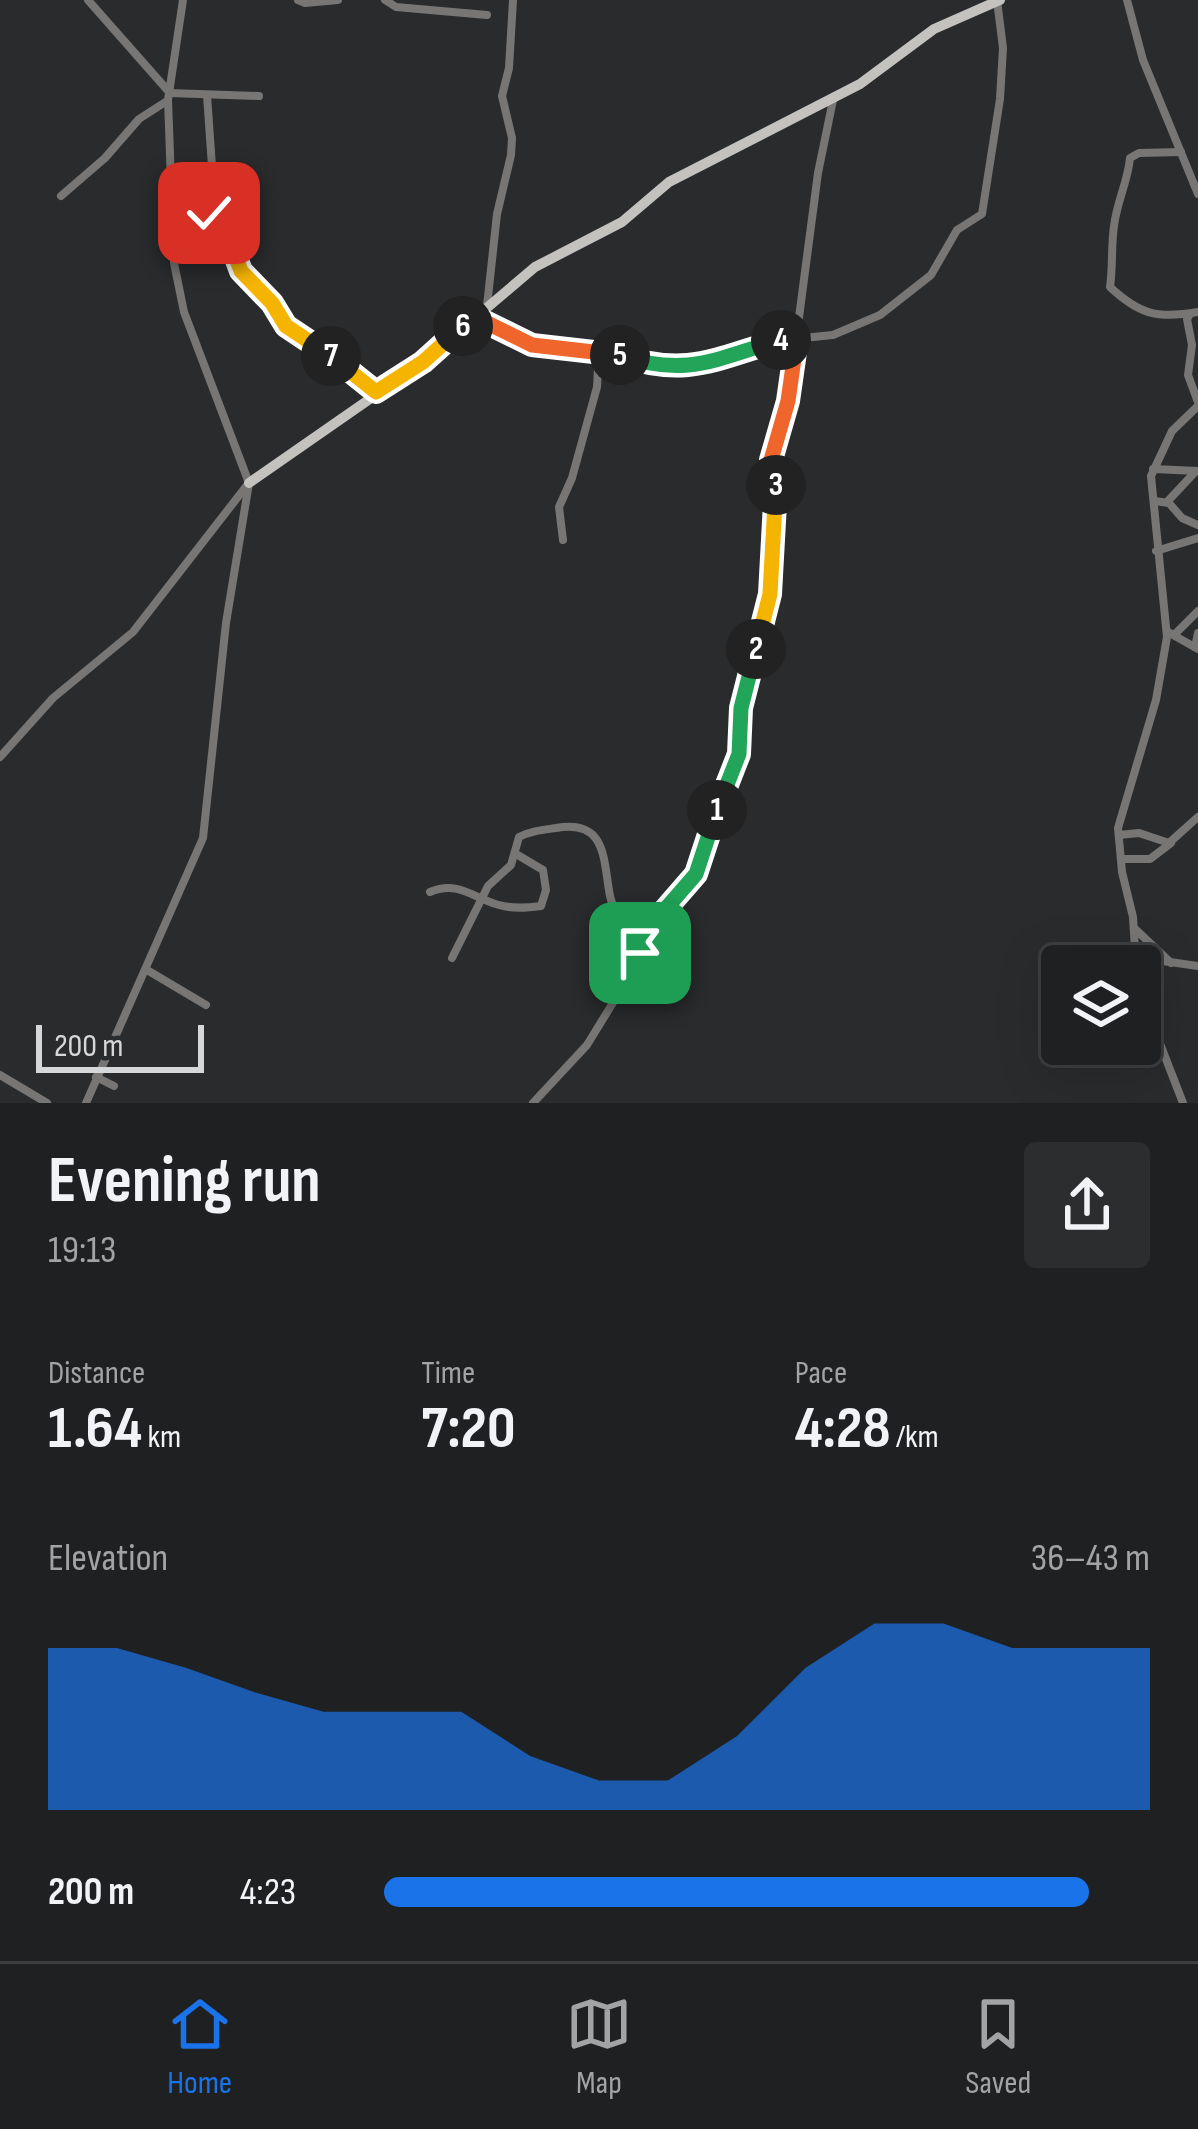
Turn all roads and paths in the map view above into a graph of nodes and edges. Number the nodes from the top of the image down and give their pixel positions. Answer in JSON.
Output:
{"nodes":[{"id":1,"x":88,"y":0,"type":"edge"},
{"id":2,"x":183,"y":0,"type":"edge"},
{"id":3,"x":298,"y":0,"type":"edge"},
{"id":4,"x":338,"y":0,"type":"edge"},
{"id":5,"x":385,"y":0,"type":"edge"},
{"id":6,"x":513,"y":0,"type":"edge"},
{"id":7,"x":998,"y":0,"type":"edge"},
{"id":8,"x":1127,"y":0,"type":"edge"},
{"id":9,"x":487,"y":15,"type":"dead end"},
{"id":10,"x":207,"y":95,"type":"junction"},
{"id":11,"x":259,"y":96,"type":"dead end"},
{"id":12,"x":169,"y":97,"type":"junction"},
{"id":13,"x":834,"y":97,"type":"junction"},
{"id":14,"x":1180,"y":152,"type":"junction"},
{"id":15,"x":1198,"y":194,"type":"edge"},
{"id":16,"x":61,"y":196,"type":"dead end"},
{"id":17,"x":171,"y":209,"type":"junction"},
{"id":18,"x":219,"y":212,"type":"junction"},
{"id":19,"x":487,"y":307,"type":"junction"},
{"id":20,"x":1194,"y":312,"type":"edge"},
{"id":21,"x":475,"y":317,"type":"junction"},
{"id":22,"x":797,"y":338,"type":"junction"},
{"id":23,"x":598,"y":351,"type":"junction"},
{"id":24,"x":376,"y":392,"type":"junction"},
{"id":25,"x":1198,"y":404,"type":"edge"},
{"id":26,"x":1153,"y":469,"type":"junction"},
{"id":27,"x":1197,"y":471,"type":"edge"},
{"id":28,"x":249,"y":483,"type":"junction"},
{"id":29,"x":1153,"y":501,"type":"junction"},
{"id":30,"x":1166,"y":503,"type":"junction"},
{"id":31,"x":1198,"y":525,"type":"edge"},
{"id":32,"x":1198,"y":538,"type":"edge"},
{"id":33,"x":563,"y":540,"type":"dead end"},
{"id":34,"x":1156,"y":550,"type":"junction"},
{"id":35,"x":1198,"y":611,"type":"edge"},
{"id":36,"x":1170,"y":633,"type":"junction"},
{"id":37,"x":1198,"y":633,"type":"edge"},
{"id":38,"x":1196,"y":648,"type":"edge"},
{"id":39,"x":0,"y":757,"type":"edge"},
{"id":40,"x":1198,"y":817,"type":"edge"},
{"id":41,"x":1120,"y":836,"type":"junction"},
{"id":42,"x":1172,"y":842,"type":"junction"},
{"id":43,"x":516,"y":854,"type":"junction"},
{"id":44,"x":1122,"y":859,"type":"junction"},
{"id":45,"x":430,"y":892,"type":"dead end"},
{"id":46,"x":483,"y":898,"type":"junction"},
{"id":47,"x":656,"y":922,"type":"junction"},
{"id":48,"x":621,"y":923,"type":"junction"},
{"id":49,"x":1134,"y":927,"type":"junction"},
{"id":50,"x":1135,"y":945,"type":"edge"},
{"id":51,"x":640,"y":953,"type":"junction"},
{"id":52,"x":452,"y":958,"type":"dead end"},
{"id":53,"x":1161,"y":963,"type":"edge"},
{"id":54,"x":1172,"y":964,"type":"junction"},
{"id":55,"x":1198,"y":966,"type":"edge"},
{"id":56,"x":147,"y":970,"type":"junction"},
{"id":57,"x":206,"y":1005,"type":"dead end"},
{"id":58,"x":1161,"y":1045,"type":"edge"},
{"id":59,"x":0,"y":1075,"type":"edge"},
{"id":60,"x":96,"y":1077,"type":"junction"},
{"id":61,"x":114,"y":1086,"type":"dead end"},
{"id":62,"x":47,"y":1103,"type":"edge"},
{"id":63,"x":86,"y":1103,"type":"edge"},
{"id":64,"x":533,"y":1103,"type":"edge"},
{"id":65,"x":1184,"y":1103,"type":"edge"}],
"edges":[{"from":1,"to":12,"type":"street"},
{"from":2,"to":12,"type":"street"},
{"from":3,"to":4,"type":"street"},
{"from":5,"to":9,"type":"street"},
{"from":6,"to":19,"type":"street"},
{"from":7,"to":13,"type":"main road"},
{"from":7,"to":22,"type":"street"},
{"from":8,"to":14,"type":"street"},
{"from":10,"to":11,"type":"street"},
{"from":10,"to":12,"type":"street"},
{"from":10,"to":18,"type":"street"},
{"from":12,"to":16,"type":"street"},
{"from":12,"to":17,"type":"street"},
{"from":13,"to":19,"type":"main road"},
{"from":13,"to":22,"type":"street"},
{"from":14,"to":15,"type":"street"},
{"from":14,"to":20,"type":"street"},
{"from":17,"to":18,"type":"street"},
{"from":17,"to":28,"type":"street"},
{"from":18,"to":24,"type":"street"},
{"from":19,"to":21,"type":"main road"},
{"from":20,"to":25,"type":"street"},
{"from":21,"to":23,"type":"street"},
{"from":21,"to":24,"type":"main road"},
{"from":22,"to":23,"type":"street"},
{"from":22,"to":47,"type":"street"},
{"from":23,"to":33,"type":"street"},
{"from":24,"to":28,"type":"main road"},
{"from":25,"to":26,"type":"street"},
{"from":26,"to":27,"type":"street"},
{"from":26,"to":29,"type":"street"},
{"from":27,"to":30,"type":"street"},
{"from":28,"to":39,"type":"street"},
{"from":28,"to":56,"type":"street"},
{"from":29,"to":30,"type":"street"},
{"from":29,"to":34,"type":"street"},
{"from":30,"to":31,"type":"street"},
{"from":32,"to":34,"type":"street"},
{"from":34,"to":36,"type":"street"},
{"from":35,"to":36,"type":"street"},
{"from":36,"to":38,"type":"street"},
{"from":36,"to":41,"type":"street"},
{"from":37,"to":38,"type":"street"},
{"from":40,"to":42,"type":"street"},
{"from":41,"to":42,"type":"street"},
{"from":41,"to":44,"type":"street"},
{"from":42,"to":44,"type":"street"},
{"from":43,"to":46,"type":"street"},
{"from":43,"to":46,"type":"street"},
{"from":43,"to":48,"type":"street"},
{"from":44,"to":49,"type":"street"},
{"from":45,"to":46,"type":"street"},
{"from":46,"to":52,"type":"street"},
{"from":47,"to":48,"type":"street"},
{"from":47,"to":51,"type":"street"},
{"from":48,"to":51,"type":"street"},
{"from":49,"to":50,"type":"street"},
{"from":49,"to":54,"type":"street"},
{"from":51,"to":64,"type":"street"},
{"from":53,"to":54,"type":"street"},
{"from":54,"to":55,"type":"street"},
{"from":56,"to":57,"type":"street"},
{"from":56,"to":60,"type":"street"},
{"from":58,"to":65,"type":"street"},
{"from":59,"to":62,"type":"street"},
{"from":60,"to":61,"type":"street"},
{"from":60,"to":63,"type":"street"}]}
